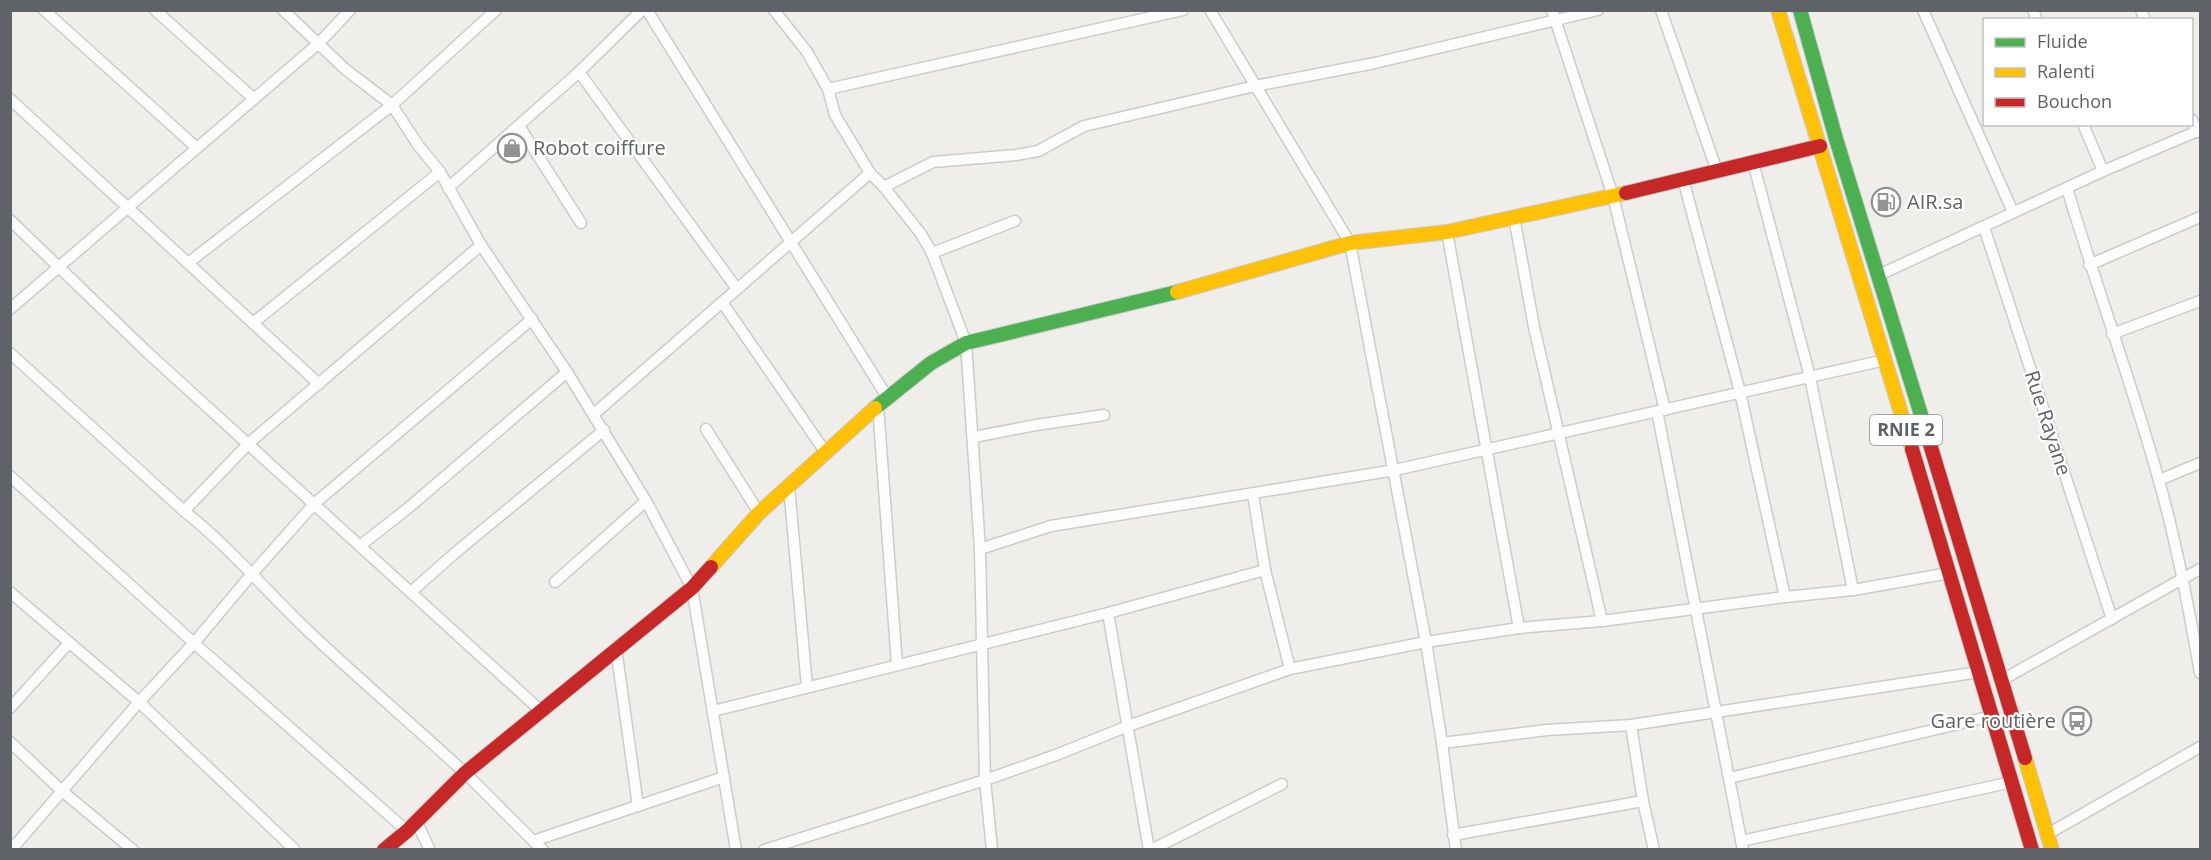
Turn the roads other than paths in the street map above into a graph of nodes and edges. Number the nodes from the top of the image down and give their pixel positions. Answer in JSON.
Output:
{"nodes":[{"id":1,"x":44,"y":10,"type":"edge"},
{"id":2,"x":155,"y":10,"type":"edge"},
{"id":3,"x":283,"y":10,"type":"edge"},
{"id":4,"x":350,"y":10,"type":"edge"},
{"id":5,"x":496,"y":10,"type":"edge"},
{"id":6,"x":642,"y":10,"type":"edge"},
{"id":7,"x":647,"y":10,"type":"edge"},
{"id":8,"x":774,"y":10,"type":"edge"},
{"id":9,"x":1183,"y":10,"type":"edge"},
{"id":10,"x":1210,"y":10,"type":"edge"},
{"id":11,"x":1598,"y":10,"type":"edge"},
{"id":12,"x":1661,"y":10,"type":"edge"},
{"id":13,"x":1778,"y":10,"type":"edge"},
{"id":14,"x":1800,"y":10,"type":"edge"},
{"id":15,"x":1923,"y":10,"type":"edge"},
{"id":16,"x":1554,"y":15,"type":"edge"},
{"id":17,"x":319,"y":43,"type":"junction"},
{"id":18,"x":579,"y":72,"type":"junction"},
{"id":19,"x":1255,"y":86,"type":"junction"},
{"id":20,"x":828,"y":89,"type":"junction"},
{"id":21,"x":10,"y":99,"type":"edge"},
{"id":22,"x":254,"y":99,"type":"junction"},
{"id":23,"x":392,"y":105,"type":"junction"},
{"id":24,"x":519,"y":126,"type":"junction"},
{"id":25,"x":2084,"y":126,"type":"edge"},
{"id":26,"x":2199,"y":131,"type":"edge"},
{"id":27,"x":1820,"y":146,"type":"junction"},
{"id":28,"x":197,"y":148,"type":"junction"},
{"id":29,"x":1753,"y":162,"type":"junction"},
{"id":30,"x":1717,"y":171,"type":"junction"},
{"id":31,"x":2103,"y":171,"type":"junction"},
{"id":32,"x":440,"y":172,"type":"junction"},
{"id":33,"x":870,"y":173,"type":"junction"},
{"id":34,"x":1683,"y":179,"type":"junction"},
{"id":35,"x":884,"y":187,"type":"junction"},
{"id":36,"x":448,"y":188,"type":"junction"},
{"id":37,"x":2067,"y":188,"type":"junction"},
{"id":38,"x":1613,"y":196,"type":"junction"},
{"id":39,"x":128,"y":208,"type":"junction"},
{"id":40,"x":2013,"y":212,"type":"junction"},
{"id":41,"x":2200,"y":217,"type":"edge"},
{"id":42,"x":1514,"y":218,"type":"junction"},
{"id":43,"x":10,"y":220,"type":"edge"},
{"id":44,"x":1015,"y":221,"type":"dead end"},
{"id":45,"x":581,"y":224,"type":"dead end"},
{"id":46,"x":1984,"y":227,"type":"junction"},
{"id":47,"x":1447,"y":232,"type":"junction"},
{"id":48,"x":790,"y":242,"type":"junction"},
{"id":49,"x":1350,"y":243,"type":"junction"},
{"id":50,"x":482,"y":244,"type":"junction"},
{"id":51,"x":932,"y":253,"type":"junction"},
{"id":52,"x":188,"y":263,"type":"junction"},
{"id":53,"x":2089,"y":264,"type":"junction"},
{"id":54,"x":60,"y":267,"type":"junction"},
{"id":55,"x":1879,"y":274,"type":"junction"},
{"id":56,"x":737,"y":289,"type":"junction"},
{"id":57,"x":2200,"y":301,"type":"edge"},
{"id":58,"x":722,"y":302,"type":"junction"},
{"id":59,"x":10,"y":309,"type":"edge"},
{"id":60,"x":532,"y":319,"type":"junction"},
{"id":61,"x":253,"y":323,"type":"junction"},
{"id":62,"x":2112,"y":334,"type":"junction"},
{"id":63,"x":966,"y":343,"type":"junction"},
{"id":64,"x":10,"y":353,"type":"edge"},
{"id":65,"x":1885,"y":360,"type":"junction"},
{"id":66,"x":567,"y":372,"type":"junction"},
{"id":67,"x":1810,"y":377,"type":"junction"},
{"id":68,"x":319,"y":384,"type":"junction"},
{"id":69,"x":1740,"y":392,"type":"junction"},
{"id":70,"x":883,"y":401,"type":"junction"},
{"id":71,"x":1661,"y":410,"type":"junction"},
{"id":72,"x":594,"y":414,"type":"junction"},
{"id":73,"x":1104,"y":415,"type":"dead end"},
{"id":74,"x":604,"y":429,"type":"junction"},
{"id":75,"x":706,"y":429,"type":"dead end"},
{"id":76,"x":1558,"y":434,"type":"junction"},
{"id":77,"x":974,"y":437,"type":"junction"},
{"id":78,"x":249,"y":443,"type":"junction"},
{"id":79,"x":1488,"y":449,"type":"junction"},
{"id":80,"x":826,"y":453,"type":"junction"},
{"id":81,"x":2200,"y":463,"type":"edge"},
{"id":82,"x":1395,"y":470,"type":"junction"},
{"id":83,"x":10,"y":476,"type":"edge"},
{"id":84,"x":2159,"y":480,"type":"junction"},
{"id":85,"x":789,"y":486,"type":"junction"},
{"id":86,"x":1253,"y":494,"type":"junction"},
{"id":87,"x":646,"y":501,"type":"junction"},
{"id":88,"x":315,"y":504,"type":"junction"},
{"id":89,"x":184,"y":511,"type":"junction"},
{"id":90,"x":759,"y":513,"type":"junction"},
{"id":91,"x":361,"y":545,"type":"junction"},
{"id":92,"x":980,"y":549,"type":"junction"},
{"id":93,"x":2200,"y":569,"type":"edge"},
{"id":94,"x":1265,"y":570,"type":"junction"},
{"id":95,"x":1949,"y":573,"type":"junction"},
{"id":96,"x":251,"y":575,"type":"junction"},
{"id":97,"x":2184,"y":579,"type":"junction"},
{"id":98,"x":555,"y":582,"type":"dead end"},
{"id":99,"x":692,"y":588,"type":"junction"},
{"id":100,"x":1853,"y":590,"type":"junction"},
{"id":101,"x":10,"y":592,"type":"edge"},
{"id":102,"x":411,"y":592,"type":"junction"},
{"id":103,"x":1785,"y":597,"type":"junction"},
{"id":104,"x":1695,"y":608,"type":"junction"},
{"id":105,"x":1107,"y":613,"type":"junction"},
{"id":106,"x":2112,"y":619,"type":"junction"},
{"id":107,"x":1602,"y":621,"type":"junction"},
{"id":108,"x":1519,"y":628,"type":"junction"},
{"id":109,"x":1426,"y":642,"type":"junction"},
{"id":110,"x":69,"y":643,"type":"junction"},
{"id":111,"x":194,"y":643,"type":"junction"},
{"id":112,"x":982,"y":643,"type":"junction"},
{"id":113,"x":616,"y":648,"type":"junction"},
{"id":114,"x":897,"y":664,"type":"junction"},
{"id":115,"x":1290,"y":669,"type":"junction"},
{"id":116,"x":1978,"y":672,"type":"junction"},
{"id":117,"x":2200,"y":673,"type":"edge"},
{"id":118,"x":2002,"y":680,"type":"junction"},
{"id":119,"x":807,"y":687,"type":"junction"},
{"id":120,"x":139,"y":702,"type":"junction"},
{"id":121,"x":10,"y":708,"type":"edge"},
{"id":122,"x":540,"y":710,"type":"junction"},
{"id":123,"x":713,"y":711,"type":"junction"},
{"id":124,"x":1716,"y":713,"type":"junction"},
{"id":125,"x":1992,"y":716,"type":"junction"},
{"id":126,"x":1631,"y":725,"type":"junction"},
{"id":127,"x":1128,"y":726,"type":"junction"},
{"id":128,"x":10,"y":742,"type":"edge"},
{"id":129,"x":1442,"y":742,"type":"junction"},
{"id":130,"x":2200,"y":747,"type":"edge"},
{"id":131,"x":465,"y":773,"type":"junction"},
{"id":132,"x":724,"y":777,"type":"junction"},
{"id":133,"x":1729,"y":778,"type":"junction"},
{"id":134,"x":985,"y":780,"type":"junction"},
{"id":135,"x":2012,"y":782,"type":"junction"},
{"id":136,"x":1282,"y":784,"type":"dead end"},
{"id":137,"x":62,"y":791,"type":"junction"},
{"id":138,"x":1643,"y":801,"type":"junction"},
{"id":139,"x":638,"y":806,"type":"junction"},
{"id":140,"x":412,"y":826,"type":"junction"},
{"id":141,"x":1453,"y":835,"type":"junction"},
{"id":142,"x":2046,"y":835,"type":"junction"},
{"id":143,"x":533,"y":841,"type":"junction"},
{"id":144,"x":1742,"y":845,"type":"edge"},
{"id":145,"x":11,"y":849,"type":"edge"},
{"id":146,"x":133,"y":849,"type":"edge"},
{"id":147,"x":295,"y":849,"type":"edge"},
{"id":148,"x":384,"y":849,"type":"edge"},
{"id":149,"x":430,"y":849,"type":"edge"},
{"id":150,"x":543,"y":849,"type":"edge"},
{"id":151,"x":736,"y":849,"type":"edge"},
{"id":152,"x":764,"y":849,"type":"edge"},
{"id":153,"x":992,"y":849,"type":"edge"},
{"id":154,"x":1150,"y":849,"type":"edge"},
{"id":155,"x":1456,"y":849,"type":"edge"},
{"id":156,"x":1654,"y":849,"type":"edge"},
{"id":157,"x":2032,"y":849,"type":"edge"},
{"id":158,"x":2052,"y":849,"type":"edge"}],
"edges":[{"from":1,"to":28,"type":"street"},
{"from":2,"to":22,"type":"street"},
{"from":3,"to":17,"type":"street"},
{"from":4,"to":17,"type":"street"},
{"from":5,"to":23,"type":"street"},
{"from":6,"to":18,"type":"street"},
{"from":7,"to":48,"type":"street"},
{"from":8,"to":20,"type":"street"},
{"from":9,"to":20,"type":"street"},
{"from":10,"to":19,"type":"street"},
{"from":11,"to":16,"type":"street"},
{"from":12,"to":30,"type":"street"},
{"from":13,"to":27,"type":"main road","number":"RNIE 2"},
{"from":14,"to":55,"type":"main road","number":"RNIE 2"},
{"from":15,"to":40,"type":"street"},
{"from":16,"to":19,"type":"street"},
{"from":16,"to":38,"type":"street"},
{"from":17,"to":22,"type":"street"},
{"from":17,"to":23,"type":"street"},
{"from":18,"to":24,"type":"street"},
{"from":18,"to":56,"type":"street"},
{"from":19,"to":35,"type":"street"},
{"from":19,"to":49,"type":"street"},
{"from":20,"to":33,"type":"street"},
{"from":21,"to":39,"type":"street"},
{"from":22,"to":28,"type":"street"},
{"from":23,"to":32,"type":"street"},
{"from":23,"to":52,"type":"street"},
{"from":24,"to":36,"type":"street"},
{"from":24,"to":45,"type":"street"},
{"from":25,"to":31,"type":"street"},
{"from":26,"to":31,"type":"street"},
{"from":27,"to":29,"type":"main road"},
{"from":27,"to":65,"type":"main road","number":"RNIE 2"},
{"from":28,"to":39,"type":"street"},
{"from":29,"to":30,"type":"main road"},
{"from":29,"to":67,"type":"street"},
{"from":30,"to":34,"type":"main road"},
{"from":31,"to":37,"type":"street"},
{"from":32,"to":36,"type":"street"},
{"from":32,"to":61,"type":"street"},
{"from":33,"to":35,"type":"street"},
{"from":33,"to":48,"type":"street"},
{"from":34,"to":38,"type":"main road"},
{"from":34,"to":69,"type":"street"},
{"from":35,"to":51,"type":"street"},
{"from":36,"to":50,"type":"street"},
{"from":37,"to":40,"type":"street"},
{"from":37,"to":53,"type":"street"},
{"from":38,"to":42,"type":"main road"},
{"from":38,"to":71,"type":"street"},
{"from":39,"to":52,"type":"street"},
{"from":39,"to":54,"type":"street"},
{"from":40,"to":46,"type":"street"},
{"from":41,"to":53,"type":"street"},
{"from":42,"to":47,"type":"main road"},
{"from":42,"to":76,"type":"street"},
{"from":43,"to":54,"type":"street"},
{"from":44,"to":51,"type":"street"},
{"from":46,"to":55,"type":"street"},
{"from":46,"to":106,"type":"street","name":"Rue Rayane"},
{"from":47,"to":49,"type":"main road"},
{"from":47,"to":79,"type":"street"},
{"from":48,"to":56,"type":"street"},
{"from":48,"to":70,"type":"street"},
{"from":49,"to":63,"type":"main road"},
{"from":49,"to":82,"type":"street"},
{"from":50,"to":60,"type":"street"},
{"from":50,"to":68,"type":"street"},
{"from":51,"to":63,"type":"street"},
{"from":52,"to":61,"type":"street"},
{"from":53,"to":62,"type":"street"},
{"from":54,"to":59,"type":"street"},
{"from":54,"to":78,"type":"street"},
{"from":55,"to":118,"type":"main road","number":"RNIE 2"},
{"from":56,"to":58,"type":"street"},
{"from":57,"to":62,"type":"street"},
{"from":58,"to":72,"type":"street"},
{"from":58,"to":80,"type":"street"},
{"from":60,"to":66,"type":"street"},
{"from":60,"to":88,"type":"street"},
{"from":61,"to":68,"type":"street"},
{"from":62,"to":84,"type":"street"},
{"from":63,"to":70,"type":"main road"},
{"from":63,"to":77,"type":"street"},
{"from":64,"to":89,"type":"street"},
{"from":65,"to":67,"type":"street"},
{"from":65,"to":95,"type":"main road","number":"RNIE 2"},
{"from":66,"to":72,"type":"street"},
{"from":66,"to":91,"type":"street"},
{"from":67,"to":69,"type":"street"},
{"from":67,"to":100,"type":"street"},
{"from":68,"to":78,"type":"street"},
{"from":69,"to":71,"type":"street"},
{"from":69,"to":103,"type":"street"},
{"from":70,"to":80,"type":"main road"},
{"from":70,"to":114,"type":"street"},
{"from":71,"to":76,"type":"street"},
{"from":71,"to":104,"type":"street"},
{"from":72,"to":74,"type":"street"},
{"from":73,"to":77,"type":"street"},
{"from":74,"to":87,"type":"street"},
{"from":74,"to":102,"type":"street"},
{"from":75,"to":90,"type":"street"},
{"from":76,"to":79,"type":"street"},
{"from":76,"to":107,"type":"street"},
{"from":77,"to":92,"type":"street"},
{"from":78,"to":88,"type":"street"},
{"from":78,"to":89,"type":"street"},
{"from":79,"to":82,"type":"street"},
{"from":79,"to":108,"type":"street"},
{"from":80,"to":85,"type":"main road"},
{"from":81,"to":84,"type":"street"},
{"from":82,"to":86,"type":"street"},
{"from":82,"to":109,"type":"street"},
{"from":83,"to":111,"type":"street"},
{"from":84,"to":97,"type":"street"},
{"from":85,"to":90,"type":"main road"},
{"from":85,"to":119,"type":"street"},
{"from":86,"to":92,"type":"street"},
{"from":86,"to":94,"type":"street"},
{"from":87,"to":98,"type":"street"},
{"from":87,"to":99,"type":"street"},
{"from":88,"to":91,"type":"street"},
{"from":88,"to":96,"type":"street"},
{"from":89,"to":96,"type":"street"},
{"from":90,"to":99,"type":"main road"},
{"from":91,"to":102,"type":"street"},
{"from":92,"to":112,"type":"street"},
{"from":93,"to":97,"type":"street"},
{"from":94,"to":105,"type":"street"},
{"from":94,"to":115,"type":"street"},
{"from":95,"to":100,"type":"street"},
{"from":95,"to":116,"type":"main road","number":"RNIE 2"},
{"from":96,"to":111,"type":"street"},
{"from":96,"to":131,"type":"street"},
{"from":97,"to":106,"type":"street"},
{"from":97,"to":117,"type":"street"},
{"from":99,"to":113,"type":"main road"},
{"from":99,"to":123,"type":"street"},
{"from":100,"to":103,"type":"street"},
{"from":101,"to":110,"type":"street"},
{"from":102,"to":122,"type":"street"},
{"from":103,"to":104,"type":"street"},
{"from":104,"to":107,"type":"street"},
{"from":104,"to":124,"type":"street"},
{"from":105,"to":112,"type":"street"},
{"from":105,"to":127,"type":"street"},
{"from":106,"to":118,"type":"street"},
{"from":107,"to":108,"type":"street"},
{"from":108,"to":109,"type":"street"},
{"from":109,"to":115,"type":"street"},
{"from":109,"to":129,"type":"street"},
{"from":110,"to":120,"type":"street"},
{"from":110,"to":121,"type":"street"},
{"from":111,"to":120,"type":"street"},
{"from":111,"to":140,"type":"street"},
{"from":112,"to":114,"type":"street"},
{"from":112,"to":134,"type":"street"},
{"from":113,"to":122,"type":"main road"},
{"from":113,"to":139,"type":"street"},
{"from":114,"to":119,"type":"street"},
{"from":115,"to":127,"type":"street"},
{"from":116,"to":124,"type":"street"},
{"from":116,"to":125,"type":"main road","number":"RNIE 2"},
{"from":118,"to":142,"type":"main road","number":"RNIE 2"},
{"from":119,"to":123,"type":"street"},
{"from":120,"to":137,"type":"street"},
{"from":120,"to":147,"type":"street"},
{"from":122,"to":131,"type":"main road"},
{"from":123,"to":132,"type":"street"},
{"from":124,"to":126,"type":"street"},
{"from":124,"to":133,"type":"street"},
{"from":125,"to":133,"type":"street"},
{"from":125,"to":135,"type":"main road","number":"RNIE 2"},
{"from":126,"to":129,"type":"street"},
{"from":126,"to":138,"type":"street"},
{"from":127,"to":134,"type":"street"},
{"from":127,"to":154,"type":"street"},
{"from":128,"to":137,"type":"street"},
{"from":129,"to":141,"type":"street"},
{"from":130,"to":142,"type":"street"},
{"from":131,"to":140,"type":"main road"},
{"from":131,"to":143,"type":"street"},
{"from":132,"to":139,"type":"street"},
{"from":132,"to":151,"type":"street"},
{"from":133,"to":144,"type":"street"},
{"from":134,"to":152,"type":"street"},
{"from":134,"to":153,"type":"street"},
{"from":135,"to":144,"type":"street"},
{"from":135,"to":157,"type":"main road","number":"RNIE 2"},
{"from":136,"to":154,"type":"street"},
{"from":137,"to":145,"type":"street"},
{"from":137,"to":146,"type":"street"},
{"from":138,"to":141,"type":"street"},
{"from":138,"to":156,"type":"street"},
{"from":139,"to":143,"type":"street"},
{"from":140,"to":148,"type":"main road"},
{"from":140,"to":149,"type":"street"},
{"from":141,"to":155,"type":"street"},
{"from":142,"to":158,"type":"main road","number":"RNIE 2"},
{"from":143,"to":150,"type":"street"}]}
